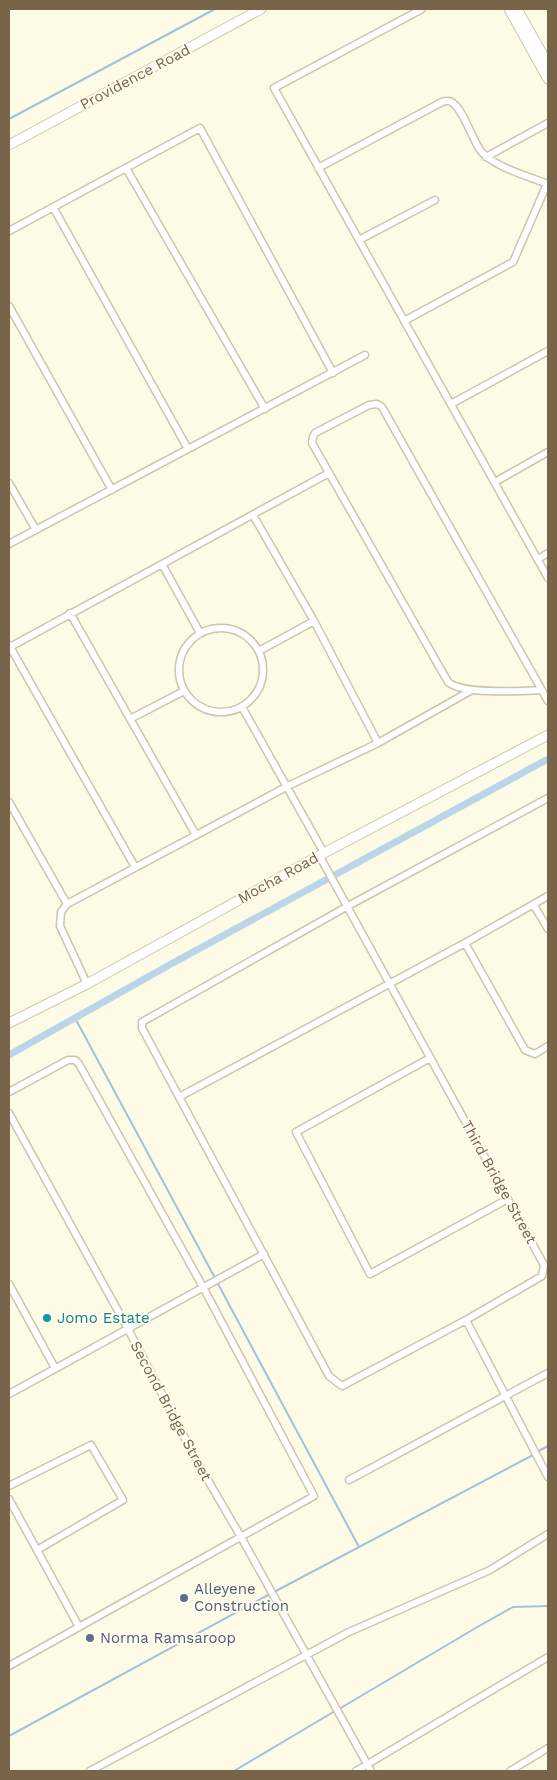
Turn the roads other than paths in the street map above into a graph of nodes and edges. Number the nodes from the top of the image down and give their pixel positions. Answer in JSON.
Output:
{"nodes":[{"id":1,"x":249,"y":9,"type":"edge"},
{"id":2,"x":262,"y":9,"type":"edge"},
{"id":3,"x":422,"y":9,"type":"edge"},
{"id":4,"x":509,"y":9,"type":"edge"},
{"id":5,"x":518,"y":9,"type":"edge"},
{"id":6,"x":548,"y":64,"type":"edge"},
{"id":7,"x":548,"y":79,"type":"edge"},
{"id":8,"x":548,"y":123,"type":"edge"},
{"id":9,"x":9,"y":139,"type":"edge"},
{"id":10,"x":9,"y":145,"type":"edge"},
{"id":11,"x":486,"y":156,"type":"junction"},
{"id":12,"x":126,"y":168,"type":"junction"},
{"id":13,"x":318,"y":168,"type":"junction"},
{"id":14,"x":548,"y":184,"type":"edge"},
{"id":15,"x":435,"y":200,"type":"dead end"},
{"id":16,"x":54,"y":207,"type":"junction"},
{"id":17,"x":9,"y":231,"type":"edge"},
{"id":18,"x":359,"y":240,"type":"junction"},
{"id":19,"x":9,"y":306,"type":"edge"},
{"id":20,"x":404,"y":321,"type":"junction"},
{"id":21,"x":548,"y":350,"type":"edge"},
{"id":22,"x":365,"y":356,"type":"dead end"},
{"id":23,"x":333,"y":372,"type":"junction"},
{"id":24,"x":451,"y":404,"type":"junction"},
{"id":25,"x":265,"y":409,"type":"junction"},
{"id":26,"x":188,"y":449,"type":"junction"},
{"id":27,"x":548,"y":452,"type":"edge"},
{"id":28,"x":329,"y":473,"type":"junction"},
{"id":29,"x":495,"y":482,"type":"junction"},
{"id":30,"x":9,"y":483,"type":"edge"},
{"id":31,"x":112,"y":490,"type":"junction"},
{"id":32,"x":253,"y":515,"type":"junction"},
{"id":33,"x":36,"y":530,"type":"junction"},
{"id":34,"x":9,"y":544,"type":"edge"},
{"id":35,"x":548,"y":553,"type":"edge"},
{"id":36,"x":538,"y":559,"type":"junction"},
{"id":37,"x":162,"y":564,"type":"junction"},
{"id":38,"x":548,"y":578,"type":"edge"},
{"id":39,"x":70,"y":614,"type":"junction"},
{"id":40,"x":314,"y":622,"type":"junction"},
{"id":41,"x":200,"y":633,"type":"junction"},
{"id":42,"x":9,"y":646,"type":"edge"},
{"id":43,"x":259,"y":651,"type":"junction"},
{"id":44,"x":472,"y":690,"type":"junction"},
{"id":45,"x":542,"y":690,"type":"junction"},
{"id":46,"x":184,"y":691,"type":"junction"},
{"id":47,"x":548,"y":700,"type":"edge"},
{"id":48,"x":242,"y":707,"type":"junction"},
{"id":49,"x":130,"y":719,"type":"junction"},
{"id":50,"x":548,"y":735,"type":"edge"},
{"id":51,"x":378,"y":743,"type":"junction"},
{"id":52,"x":286,"y":787,"type":"junction"},
{"id":53,"x":548,"y":798,"type":"edge"},
{"id":54,"x":9,"y":802,"type":"edge"},
{"id":55,"x":196,"y":835,"type":"junction"},
{"id":56,"x":322,"y":854,"type":"junction"},
{"id":57,"x":135,"y":867,"type":"junction"},
{"id":58,"x":548,"y":896,"type":"edge"},
{"id":59,"x":67,"y":904,"type":"junction"},
{"id":60,"x":534,"y":904,"type":"junction"},
{"id":61,"x":348,"y":906,"type":"junction"},
{"id":62,"x":548,"y":928,"type":"edge"},
{"id":63,"x":465,"y":943,"type":"junction"},
{"id":64,"x":390,"y":983,"type":"junction"},
{"id":65,"x":87,"y":984,"type":"junction"},
{"id":66,"x":9,"y":1023,"type":"edge"},
{"id":67,"x":548,"y":1046,"type":"edge"},
{"id":68,"x":430,"y":1058,"type":"junction"},
{"id":69,"x":9,"y":1092,"type":"edge"},
{"id":70,"x":179,"y":1097,"type":"junction"},
{"id":71,"x":9,"y":1113,"type":"edge"},
{"id":72,"x":508,"y":1199,"type":"junction"},
{"id":73,"x":264,"y":1254,"type":"junction"},
{"id":74,"x":9,"y":1284,"type":"edge"},
{"id":75,"x":203,"y":1287,"type":"junction"},
{"id":76,"x":12,"y":1297,"type":"edge"},
{"id":77,"x":466,"y":1320,"type":"junction"},
{"id":78,"x":128,"y":1329,"type":"junction"},
{"id":79,"x":55,"y":1368,"type":"junction"},
{"id":80,"x":548,"y":1373,"type":"edge"},
{"id":81,"x":9,"y":1394,"type":"edge"},
{"id":82,"x":507,"y":1396,"type":"junction"},
{"id":83,"x":548,"y":1477,"type":"edge"},
{"id":84,"x":349,"y":1480,"type":"dead end"},
{"id":85,"x":9,"y":1486,"type":"edge"},
{"id":86,"x":9,"y":1499,"type":"edge"},
{"id":87,"x":548,"y":1534,"type":"edge"},
{"id":88,"x":241,"y":1537,"type":"junction"},
{"id":89,"x":37,"y":1550,"type":"junction"},
{"id":90,"x":79,"y":1627,"type":"junction"},
{"id":91,"x":307,"y":1656,"type":"junction"},
{"id":92,"x":548,"y":1657,"type":"edge"},
{"id":93,"x":9,"y":1666,"type":"edge"},
{"id":94,"x":548,"y":1748,"type":"edge"},
{"id":95,"x":367,"y":1764,"type":"junction"},
{"id":96,"x":513,"y":1770,"type":"edge"},
{"id":97,"x":90,"y":1771,"type":"edge"},
{"id":98,"x":356,"y":1771,"type":"edge"},
{"id":99,"x":371,"y":1771,"type":"edge"}],
"edges":[{"from":1,"to":9,"type":"street","name":"Providence Road"},
{"from":2,"to":10,"type":"street","name":"Providence Road"},
{"from":3,"to":13,"type":"street"},
{"from":4,"to":7,"type":"street"},
{"from":5,"to":6,"type":"street"},
{"from":8,"to":11,"type":"street"},
{"from":11,"to":13,"type":"street"},
{"from":11,"to":14,"type":"street"},
{"from":12,"to":16,"type":"street"},
{"from":12,"to":23,"type":"street"},
{"from":12,"to":25,"type":"street"},
{"from":13,"to":18,"type":"street"},
{"from":14,"to":20,"type":"street"},
{"from":15,"to":18,"type":"street"},
{"from":16,"to":17,"type":"street"},
{"from":16,"to":26,"type":"street"},
{"from":18,"to":20,"type":"street"},
{"from":19,"to":31,"type":"street"},
{"from":20,"to":24,"type":"street"},
{"from":21,"to":24,"type":"street"},
{"from":22,"to":23,"type":"street"},
{"from":23,"to":25,"type":"street"},
{"from":24,"to":29,"type":"street"},
{"from":25,"to":26,"type":"street"},
{"from":26,"to":31,"type":"street"},
{"from":27,"to":29,"type":"street"},
{"from":28,"to":32,"type":"street"},
{"from":28,"to":44,"type":"street"},
{"from":28,"to":45,"type":"street"},
{"from":29,"to":36,"type":"street"},
{"from":30,"to":33,"type":"street"},
{"from":31,"to":33,"type":"street"},
{"from":32,"to":37,"type":"street"},
{"from":32,"to":40,"type":"street"},
{"from":33,"to":34,"type":"street"},
{"from":35,"to":36,"type":"street"},
{"from":36,"to":38,"type":"street"},
{"from":37,"to":39,"type":"street"},
{"from":37,"to":41,"type":"street"},
{"from":39,"to":42,"type":"street"},
{"from":39,"to":49,"type":"street"},
{"from":40,"to":43,"type":"street"},
{"from":40,"to":51,"type":"street"},
{"from":41,"to":43,"type":"street"},
{"from":41,"to":46,"type":"street"},
{"from":42,"to":57,"type":"street"},
{"from":43,"to":48,"type":"street"},
{"from":44,"to":45,"type":"street"},
{"from":44,"to":51,"type":"street"},
{"from":45,"to":47,"type":"street"},
{"from":46,"to":48,"type":"street"},
{"from":46,"to":49,"type":"street"},
{"from":48,"to":52,"type":"street","name":"Third Bridge Street"},
{"from":49,"to":55,"type":"street"},
{"from":50,"to":56,"type":"street","name":"Mocha Road"},
{"from":51,"to":52,"type":"street"},
{"from":52,"to":55,"type":"street"},
{"from":52,"to":56,"type":"street","name":"Third Bridge Street"},
{"from":53,"to":61,"type":"street"},
{"from":54,"to":59,"type":"street"},
{"from":55,"to":57,"type":"street"},
{"from":56,"to":61,"type":"street","name":"Third Bridge Street"},
{"from":56,"to":65,"type":"street","name":"Mocha Road"},
{"from":57,"to":59,"type":"street"},
{"from":58,"to":60,"type":"street"},
{"from":59,"to":65,"type":"street"},
{"from":60,"to":62,"type":"street"},
{"from":60,"to":63,"type":"street"},
{"from":61,"to":64,"type":"street","name":"Third Bridge Street"},
{"from":61,"to":70,"type":"street"},
{"from":63,"to":64,"type":"street"},
{"from":63,"to":67,"type":"street"},
{"from":64,"to":68,"type":"street","name":"Third Bridge Street"},
{"from":64,"to":70,"type":"street"},
{"from":65,"to":66,"type":"street","name":"Mocha Road"},
{"from":68,"to":72,"type":"street","name":"Third Bridge Street"},
{"from":68,"to":72,"type":"street"},
{"from":69,"to":75,"type":"street"},
{"from":70,"to":73,"type":"street"},
{"from":71,"to":78,"type":"street","name":"Second Bridge Street"},
{"from":72,"to":77,"type":"street","name":"Third Bridge Street"},
{"from":73,"to":75,"type":"street"},
{"from":73,"to":77,"type":"street","name":"Third Bridge Street"},
{"from":74,"to":76,"type":"street"},
{"from":75,"to":78,"type":"street"},
{"from":75,"to":88,"type":"street"},
{"from":76,"to":79,"type":"street"},
{"from":77,"to":82,"type":"street"},
{"from":78,"to":79,"type":"street"},
{"from":78,"to":88,"type":"street","name":"Second Bridge Street"},
{"from":79,"to":81,"type":"street"},
{"from":80,"to":82,"type":"street"},
{"from":82,"to":83,"type":"street"},
{"from":82,"to":84,"type":"street"},
{"from":85,"to":89,"type":"street"},
{"from":86,"to":89,"type":"street"},
{"from":87,"to":91,"type":"street"},
{"from":88,"to":90,"type":"street"},
{"from":88,"to":91,"type":"street","name":"Second Bridge Street"},
{"from":89,"to":90,"type":"street"},
{"from":90,"to":93,"type":"street"},
{"from":91,"to":95,"type":"street","name":"Second Bridge Street"},
{"from":91,"to":97,"type":"street"},
{"from":92,"to":95,"type":"street"},
{"from":94,"to":96,"type":"street"},
{"from":95,"to":98,"type":"street"},
{"from":95,"to":99,"type":"street","name":"Second Bridge Street"}]}
